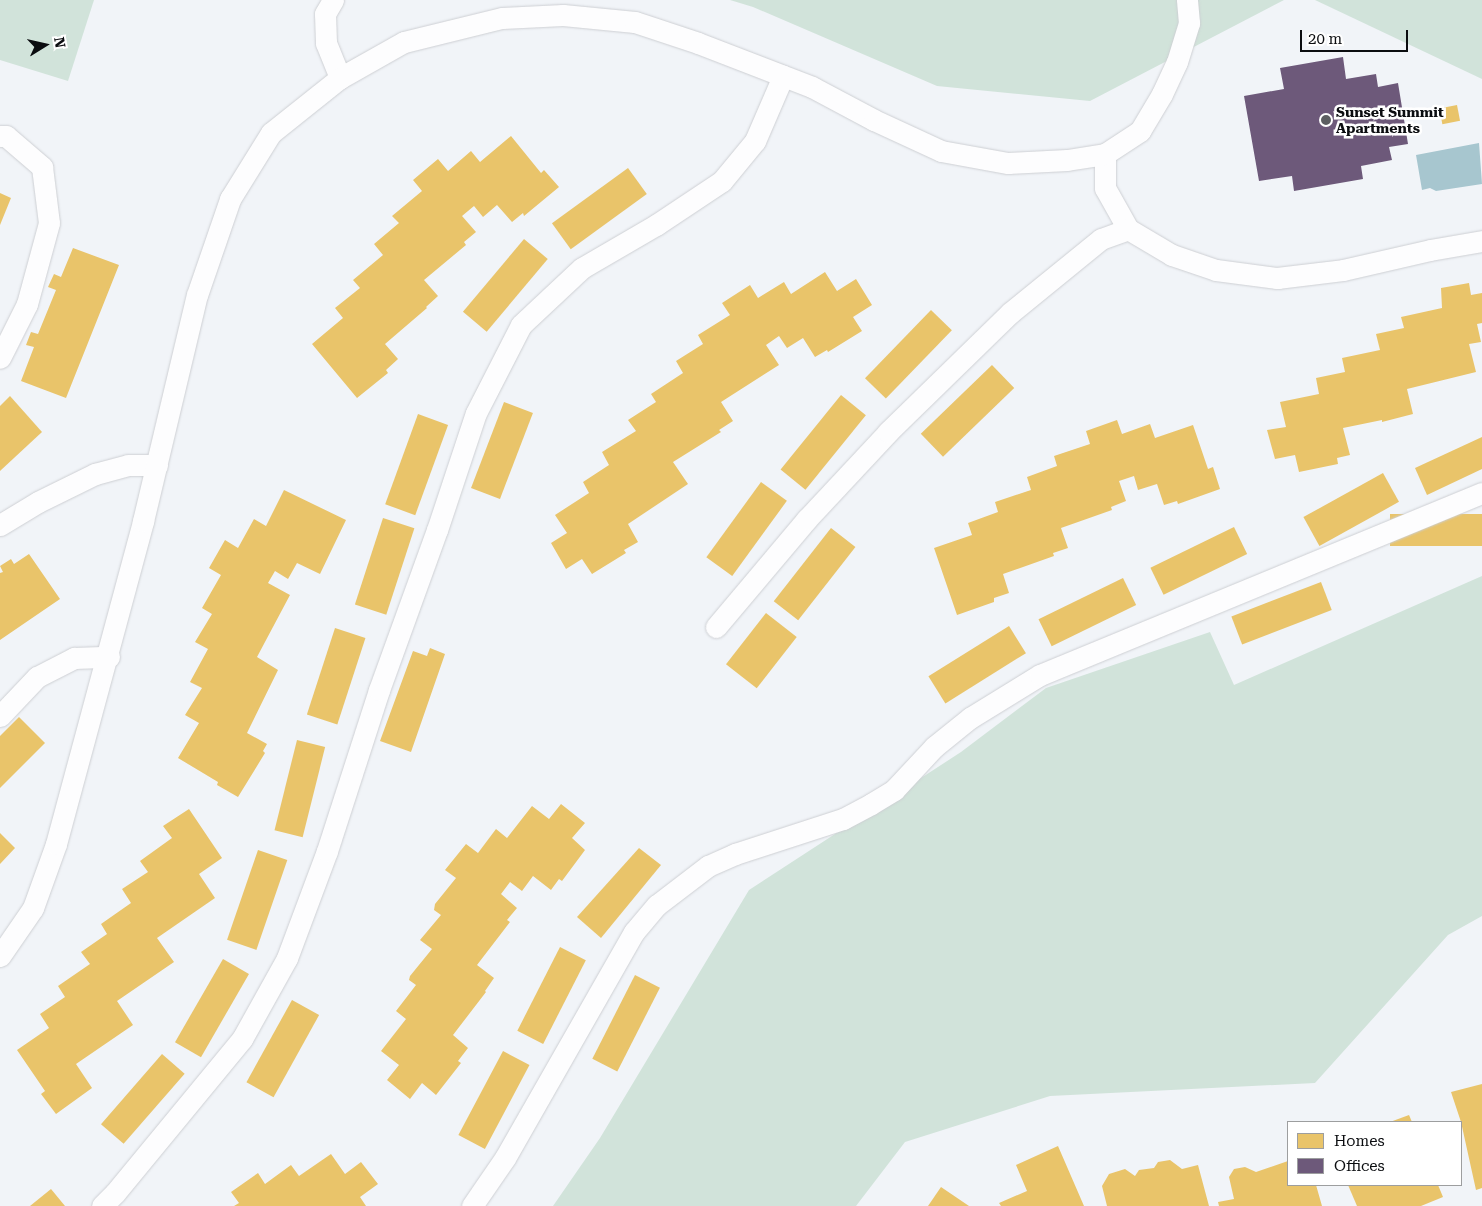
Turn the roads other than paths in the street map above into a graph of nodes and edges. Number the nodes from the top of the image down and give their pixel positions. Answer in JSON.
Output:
{"nodes":[{"id":1,"x":333,"y":0,"type":"edge"},
{"id":2,"x":1187,"y":0,"type":"edge"},
{"id":3,"x":783,"y":76,"type":"junction"},
{"id":4,"x":340,"y":78,"type":"junction"},
{"id":5,"x":0,"y":136,"type":"edge"},
{"id":6,"x":1105,"y":154,"type":"junction"},
{"id":7,"x":1128,"y":229,"type":"junction"},
{"id":8,"x":1482,"y":241,"type":"edge"},
{"id":9,"x":0,"y":358,"type":"edge"},
{"id":10,"x":157,"y":465,"type":"junction"},
{"id":11,"x":1482,"y":493,"type":"edge"},
{"id":12,"x":0,"y":525,"type":"edge"},
{"id":13,"x":716,"y":627,"type":"dead end"},
{"id":14,"x":108,"y":657,"type":"junction"},
{"id":15,"x":0,"y":716,"type":"edge"},
{"id":16,"x":0,"y":956,"type":"edge"},
{"id":17,"x":102,"y":1206,"type":"edge"},
{"id":18,"x":472,"y":1206,"type":"edge"}],
"edges":[{"from":1,"to":4,"type":"lane"},
{"from":2,"to":6,"type":"lane"},
{"from":3,"to":4,"type":"lane"},
{"from":3,"to":6,"type":"lane"},
{"from":3,"to":17,"type":"lane"},
{"from":4,"to":10,"type":"lane"},
{"from":5,"to":9,"type":"lane"},
{"from":6,"to":7,"type":"lane"},
{"from":7,"to":8,"type":"lane"},
{"from":7,"to":13,"type":"lane"},
{"from":10,"to":12,"type":"lane"},
{"from":10,"to":14,"type":"lane"},
{"from":11,"to":18,"type":"lane"},
{"from":14,"to":15,"type":"lane"},
{"from":14,"to":16,"type":"lane"}]}
